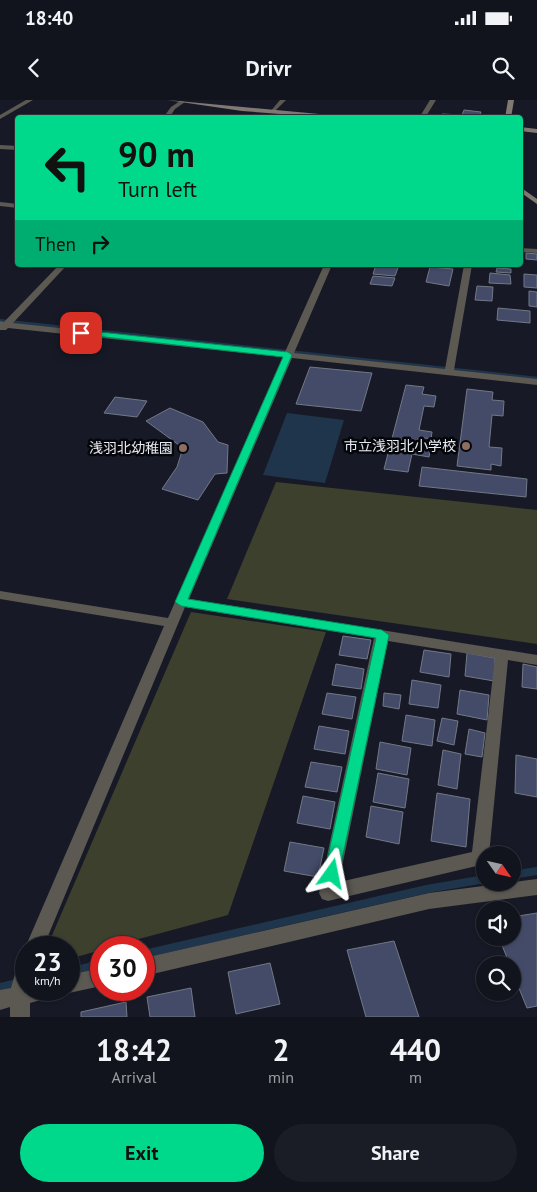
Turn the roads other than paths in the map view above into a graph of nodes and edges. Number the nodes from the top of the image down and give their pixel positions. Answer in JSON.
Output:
{"nodes":[{"id":1,"x":30,"y":100,"type":"edge"},
{"id":2,"x":170,"y":100,"type":"edge"},
{"id":3,"x":283,"y":100,"type":"edge"},
{"id":4,"x":433,"y":100,"type":"edge"},
{"id":5,"x":511,"y":100,"type":"edge"},
{"id":6,"x":180,"y":101,"type":"edge"},
{"id":7,"x":272,"y":111,"type":"junction"},
{"id":8,"x":168,"y":115,"type":"edge"},
{"id":9,"x":322,"y":115,"type":"edge"},
{"id":10,"x":424,"y":115,"type":"edge"},
{"id":11,"x":508,"y":115,"type":"edge"},
{"id":12,"x":0,"y":117,"type":"edge"},
{"id":13,"x":523,"y":129,"type":"edge"},
{"id":14,"x":537,"y":131,"type":"edge"},
{"id":15,"x":0,"y":147,"type":"edge"},
{"id":16,"x":15,"y":148,"type":"edge"},
{"id":17,"x":523,"y":191,"type":"edge"},
{"id":18,"x":537,"y":202,"type":"edge"},
{"id":19,"x":0,"y":204,"type":"edge"},
{"id":20,"x":15,"y":206,"type":"edge"},
{"id":21,"x":523,"y":250,"type":"edge"},
{"id":22,"x":537,"y":252,"type":"edge"},
{"id":23,"x":61,"y":267,"type":"edge"},
{"id":24,"x":327,"y":267,"type":"edge"},
{"id":25,"x":468,"y":267,"type":"edge"},
{"id":26,"x":2,"y":327,"type":"edge"},
{"id":27,"x":288,"y":355,"type":"junction"},
{"id":28,"x":448,"y":373,"type":"junction"},
{"id":29,"x":537,"y":382,"type":"edge"},
{"id":30,"x":0,"y":595,"type":"edge"},
{"id":31,"x":181,"y":602,"type":"junction"},
{"id":32,"x":172,"y":623,"type":"junction"},
{"id":33,"x":382,"y":635,"type":"junction"},
{"id":34,"x":502,"y":654,"type":"junction"},
{"id":35,"x":537,"y":660,"type":"edge"},
{"id":36,"x":537,"y":888,"type":"edge"},
{"id":37,"x":39,"y":936,"type":"edge"},
{"id":38,"x":155,"y":964,"type":"edge"},
{"id":39,"x":15,"y":997,"type":"edge"},
{"id":40,"x":0,"y":1000,"type":"edge"},
{"id":41,"x":20,"y":1001,"type":"edge"},
{"id":42,"x":20,"y":1017,"type":"edge"}],
"edges":[{"from":1,"to":12,"type":"street"},
{"from":2,"to":6,"type":"street"},
{"from":3,"to":7,"type":"street"},
{"from":4,"to":10,"type":"street"},
{"from":5,"to":11,"type":"street"},
{"from":6,"to":7,"type":"street"},
{"from":6,"to":8,"type":"street"},
{"from":7,"to":9,"type":"street"},
{"from":13,"to":14,"type":"street"},
{"from":15,"to":16,"type":"street"},
{"from":17,"to":18,"type":"street"},
{"from":19,"to":20,"type":"street"},
{"from":21,"to":22,"type":"street"},
{"from":23,"to":26,"type":"street"},
{"from":24,"to":27,"type":"street"},
{"from":25,"to":28,"type":"street"},
{"from":26,"to":27,"type":"street"},
{"from":27,"to":28,"type":"street"},
{"from":27,"to":31,"type":"street"},
{"from":28,"to":29,"type":"street"},
{"from":30,"to":32,"type":"street"},
{"from":31,"to":32,"type":"street"},
{"from":31,"to":33,"type":"street"},
{"from":32,"to":37,"type":"street"},
{"from":33,"to":34,"type":"street"},
{"from":33,"to":34,"type":"street"},
{"from":34,"to":35,"type":"street"},
{"from":36,"to":38,"type":"street"},
{"from":39,"to":40,"type":"street"},
{"from":41,"to":42,"type":"street"}]}
